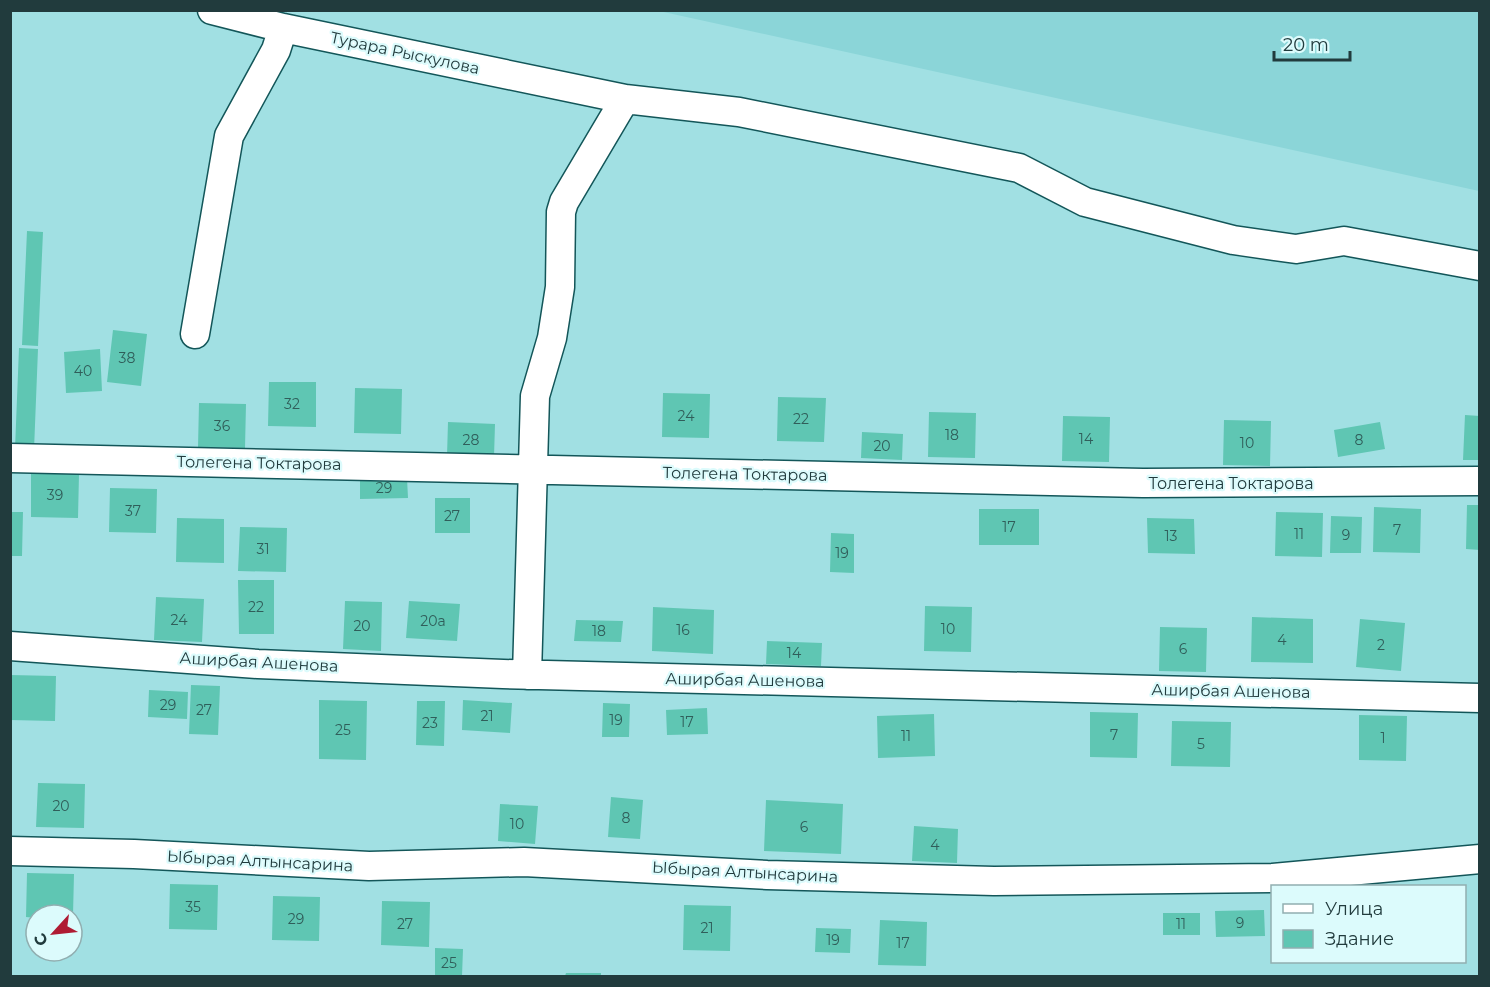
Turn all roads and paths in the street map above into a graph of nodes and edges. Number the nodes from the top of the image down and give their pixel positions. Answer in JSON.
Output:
{"nodes":[{"id":1,"x":212,"y":10,"type":"edge"},
{"id":2,"x":283,"y":28,"type":"junction"},
{"id":3,"x":611,"y":96,"type":"junction"},
{"id":4,"x":1479,"y":266,"type":"edge"},
{"id":5,"x":195,"y":334,"type":"dead end"},
{"id":6,"x":10,"y":458,"type":"edge"},
{"id":7,"x":531,"y":470,"type":"junction"},
{"id":8,"x":1479,"y":481,"type":"edge"},
{"id":9,"x":10,"y":646,"type":"edge"},
{"id":10,"x":527,"y":675,"type":"junction"},
{"id":11,"x":1479,"y":698,"type":"edge"},
{"id":12,"x":10,"y":851,"type":"edge"},
{"id":13,"x":1479,"y":858,"type":"edge"}],
"edges":[{"from":1,"to":2,"type":"street","name":"Турара Рыскулова"},
{"from":2,"to":3,"type":"street","name":"Турара Рыскулова"},
{"from":2,"to":5,"type":"street"},
{"from":3,"to":4,"type":"street","name":"Турара Рыскулова"},
{"from":3,"to":7,"type":"street"},
{"from":6,"to":7,"type":"street","name":"Толегена Токтарова"},
{"from":7,"to":8,"type":"street","name":"Толегена Токтарова"},
{"from":7,"to":10,"type":"street"},
{"from":9,"to":10,"type":"street","name":"Аширбая Ашенова"},
{"from":10,"to":11,"type":"street","name":"Аширбая Ашенова"},
{"from":12,"to":13,"type":"street","name":"Ыбырая Алтынсарина"}]}
